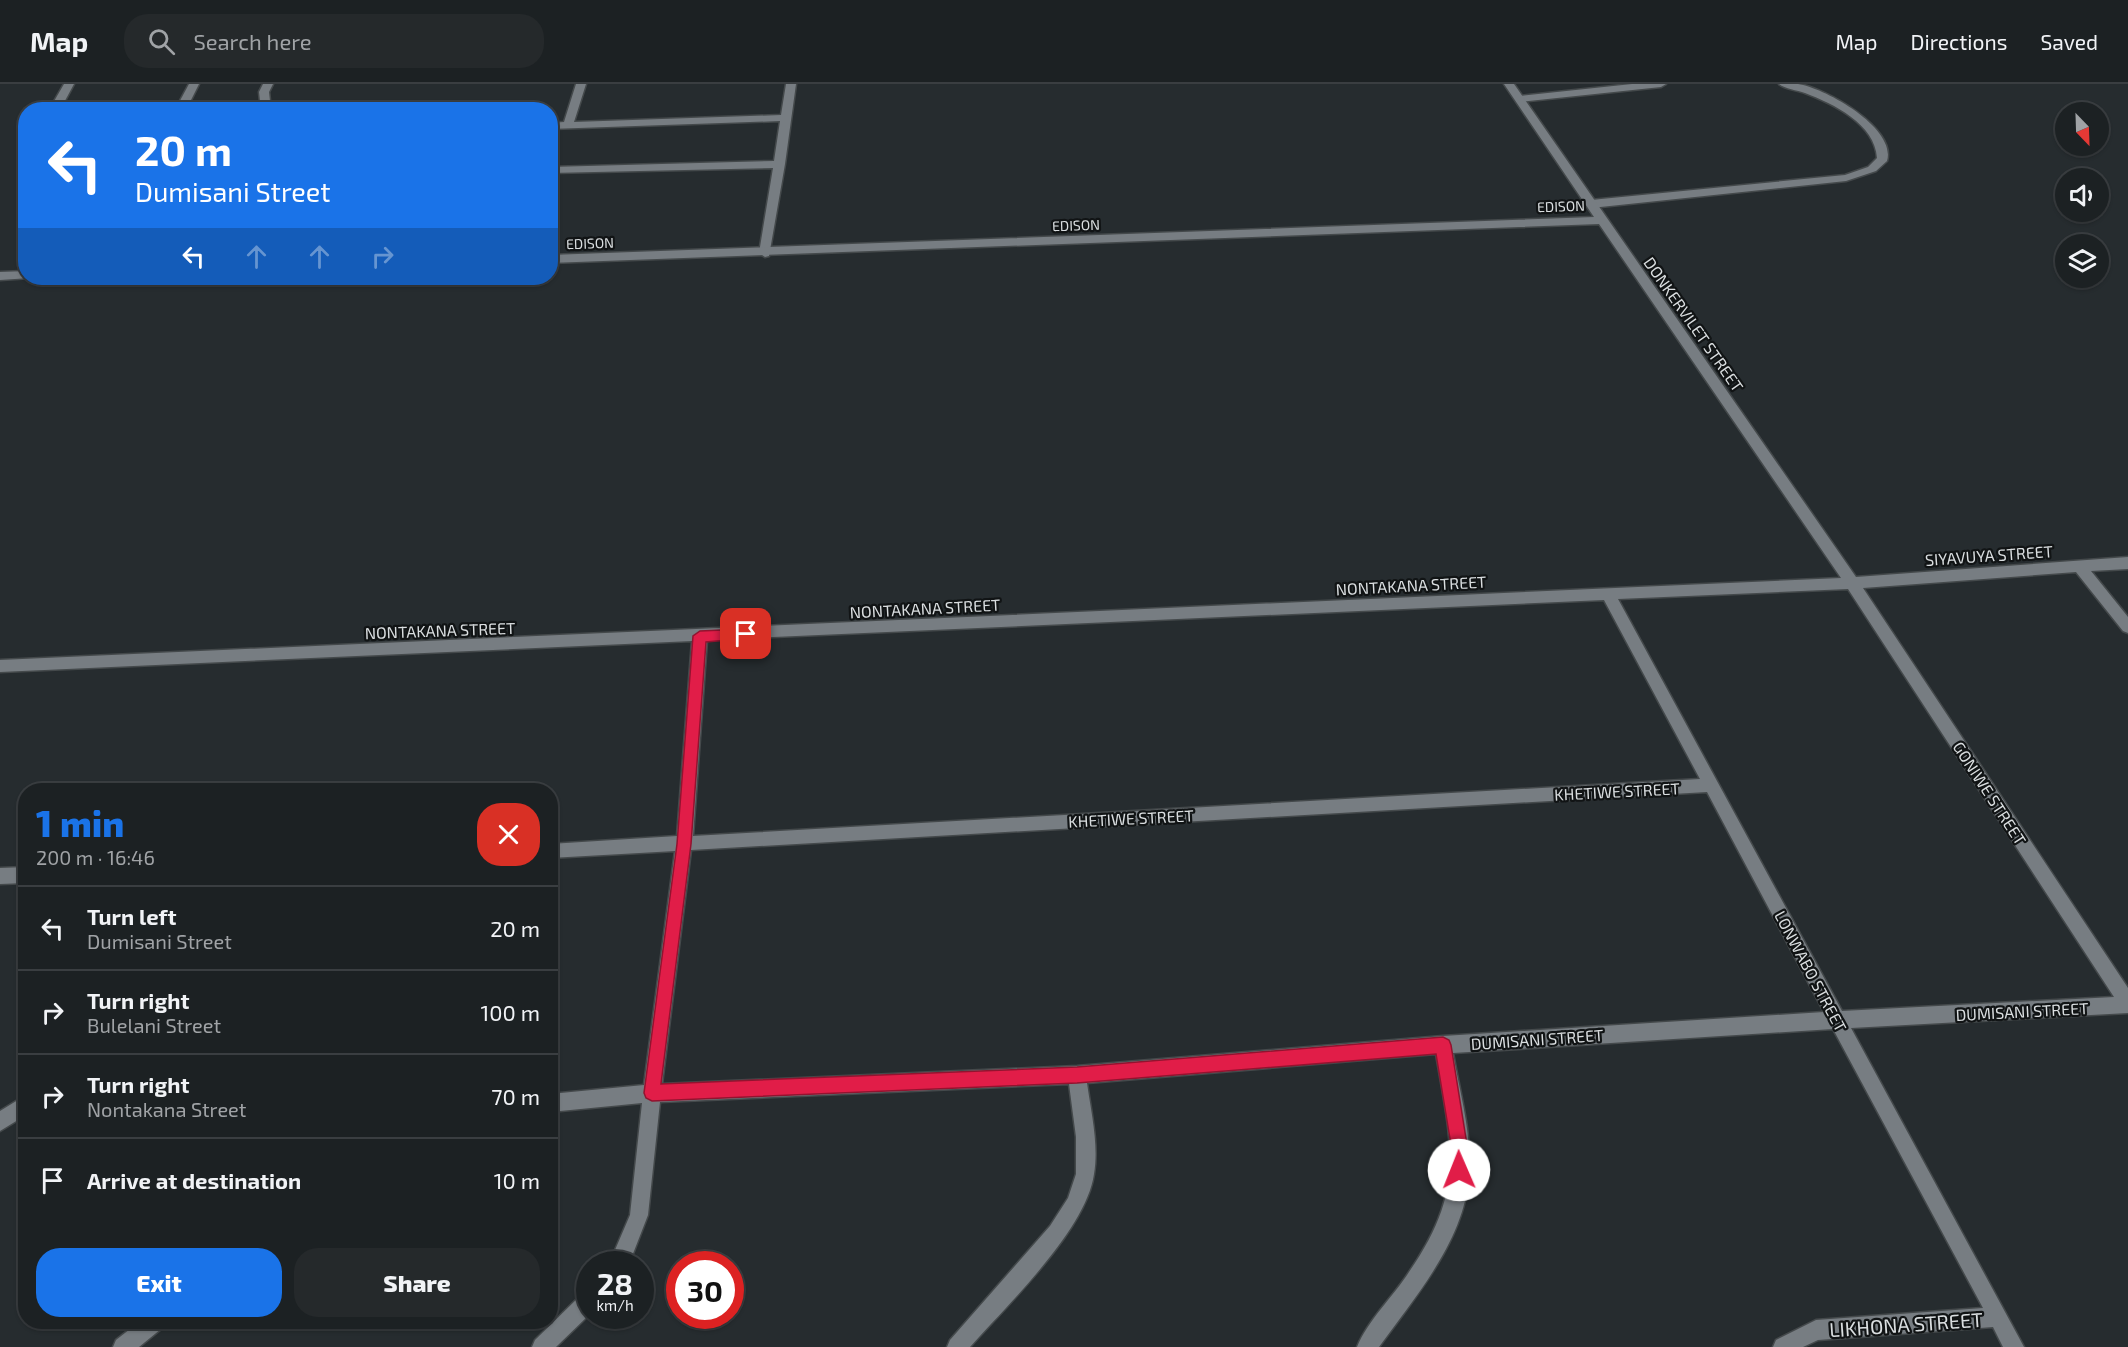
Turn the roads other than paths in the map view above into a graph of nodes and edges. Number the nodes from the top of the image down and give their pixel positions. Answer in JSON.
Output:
{"nodes":[{"id":1,"x":69,"y":84,"type":"edge"},
{"id":2,"x":194,"y":84,"type":"edge"},
{"id":3,"x":268,"y":84,"type":"edge"},
{"id":4,"x":581,"y":84,"type":"edge"},
{"id":5,"x":791,"y":84,"type":"edge"},
{"id":6,"x":1509,"y":84,"type":"edge"},
{"id":7,"x":1661,"y":84,"type":"edge"},
{"id":8,"x":1784,"y":84,"type":"edge"},
{"id":9,"x":1520,"y":99,"type":"junction"},
{"id":10,"x":59,"y":102,"type":"edge"},
{"id":11,"x":184,"y":102,"type":"edge"},
{"id":12,"x":265,"y":102,"type":"edge"},
{"id":13,"x":786,"y":118,"type":"junction"},
{"id":14,"x":568,"y":125,"type":"junction"},
{"id":15,"x":558,"y":126,"type":"edge"},
{"id":16,"x":780,"y":164,"type":"junction"},
{"id":17,"x":558,"y":170,"type":"edge"},
{"id":18,"x":1591,"y":204,"type":"junction"},
{"id":19,"x":1602,"y":220,"type":"junction"},
{"id":20,"x":765,"y":253,"type":"junction"},
{"id":21,"x":558,"y":259,"type":"edge"},
{"id":22,"x":18,"y":275,"type":"edge"},
{"id":23,"x":0,"y":276,"type":"edge"},
{"id":24,"x":2128,"y":563,"type":"edge"},
{"id":25,"x":2079,"y":566,"type":"junction"},
{"id":26,"x":1852,"y":583,"type":"junction"},
{"id":27,"x":1608,"y":594,"type":"junction"},
{"id":28,"x":2128,"y":627,"type":"edge"},
{"id":29,"x":700,"y":636,"type":"junction"},
{"id":30,"x":0,"y":666,"type":"edge"},
{"id":31,"x":1712,"y":785,"type":"junction"},
{"id":32,"x":684,"y":844,"type":"junction"},
{"id":33,"x":558,"y":851,"type":"edge"},
{"id":34,"x":18,"y":875,"type":"edge"},
{"id":35,"x":0,"y":876,"type":"edge"},
{"id":36,"x":2128,"y":1004,"type":"edge"},
{"id":37,"x":1837,"y":1020,"type":"junction"},
{"id":38,"x":1443,"y":1045,"type":"junction"},
{"id":39,"x":1077,"y":1075,"type":"junction"},
{"id":40,"x":652,"y":1093,"type":"junction"},
{"id":41,"x":558,"y":1102,"type":"edge"},
{"id":42,"x":18,"y":1110,"type":"edge"},
{"id":43,"x":0,"y":1122,"type":"edge"},
{"id":44,"x":627,"y":1251,"type":"edge"},
{"id":45,"x":576,"y":1314,"type":"edge"},
{"id":46,"x":1997,"y":1317,"type":"junction"},
{"id":47,"x":145,"y":1329,"type":"edge"},
{"id":48,"x":123,"y":1347,"type":"edge"},
{"id":49,"x":542,"y":1347,"type":"edge"},
{"id":50,"x":957,"y":1347,"type":"edge"},
{"id":51,"x":1367,"y":1347,"type":"edge"},
{"id":52,"x":1783,"y":1347,"type":"edge"},
{"id":53,"x":2014,"y":1347,"type":"edge"}],
"edges":[{"from":1,"to":10,"type":"street"},
{"from":2,"to":11,"type":"street"},
{"from":3,"to":12,"type":"street"},
{"from":4,"to":14,"type":"street"},
{"from":5,"to":13,"type":"street"},
{"from":6,"to":9,"type":"street","name":"DONKERVILET STREET"},
{"from":7,"to":9,"type":"street"},
{"from":8,"to":18,"type":"street"},
{"from":9,"to":18,"type":"street","name":"DONKERVILET STREET"},
{"from":13,"to":14,"type":"street"},
{"from":13,"to":16,"type":"street"},
{"from":14,"to":15,"type":"street"},
{"from":16,"to":17,"type":"street"},
{"from":16,"to":20,"type":"street"},
{"from":18,"to":19,"type":"street","name":"DONKERVILET STREET"},
{"from":19,"to":20,"type":"street","name":"EDISON"},
{"from":19,"to":26,"type":"street","name":"DONKERVILET STREET"},
{"from":20,"to":21,"type":"street","name":"EDISON"},
{"from":22,"to":23,"type":"street"},
{"from":24,"to":25,"type":"street","name":"SIYAVUYA STREET"},
{"from":25,"to":26,"type":"street","name":"SIYAVUYA STREET"},
{"from":25,"to":28,"type":"street"},
{"from":26,"to":27,"type":"street","name":"NONTAKANA STREET"},
{"from":26,"to":36,"type":"street","name":"GONIWE STREET"},
{"from":27,"to":29,"type":"street","name":"NONTAKANA STREET"},
{"from":27,"to":31,"type":"street","name":"LONWABO STREET"},
{"from":29,"to":30,"type":"street","name":"NONTAKANA STREET"},
{"from":29,"to":32,"type":"street"},
{"from":31,"to":32,"type":"street","name":"KHETIWE STREET"},
{"from":31,"to":37,"type":"street","name":"LONWABO STREET"},
{"from":32,"to":33,"type":"street","name":"KHETIWE STREET"},
{"from":32,"to":40,"type":"street"},
{"from":34,"to":35,"type":"street"},
{"from":36,"to":37,"type":"street","name":"DUMISANI STREET"},
{"from":37,"to":38,"type":"street","name":"DUMISANI STREET"},
{"from":37,"to":46,"type":"street","name":"LONWABO STREET"},
{"from":38,"to":39,"type":"street","name":"DUMISANI STREET"},
{"from":38,"to":51,"type":"street"},
{"from":39,"to":40,"type":"street","name":"DUMISANI STREET"},
{"from":39,"to":50,"type":"street"},
{"from":40,"to":41,"type":"street","name":"DUMISANI STREET"},
{"from":40,"to":44,"type":"street"},
{"from":42,"to":43,"type":"street"},
{"from":45,"to":49,"type":"street"},
{"from":46,"to":52,"type":"street","name":"LIKHONA STREET"},
{"from":46,"to":53,"type":"street","name":"LONWABO STREET"},
{"from":47,"to":48,"type":"street"}]}
